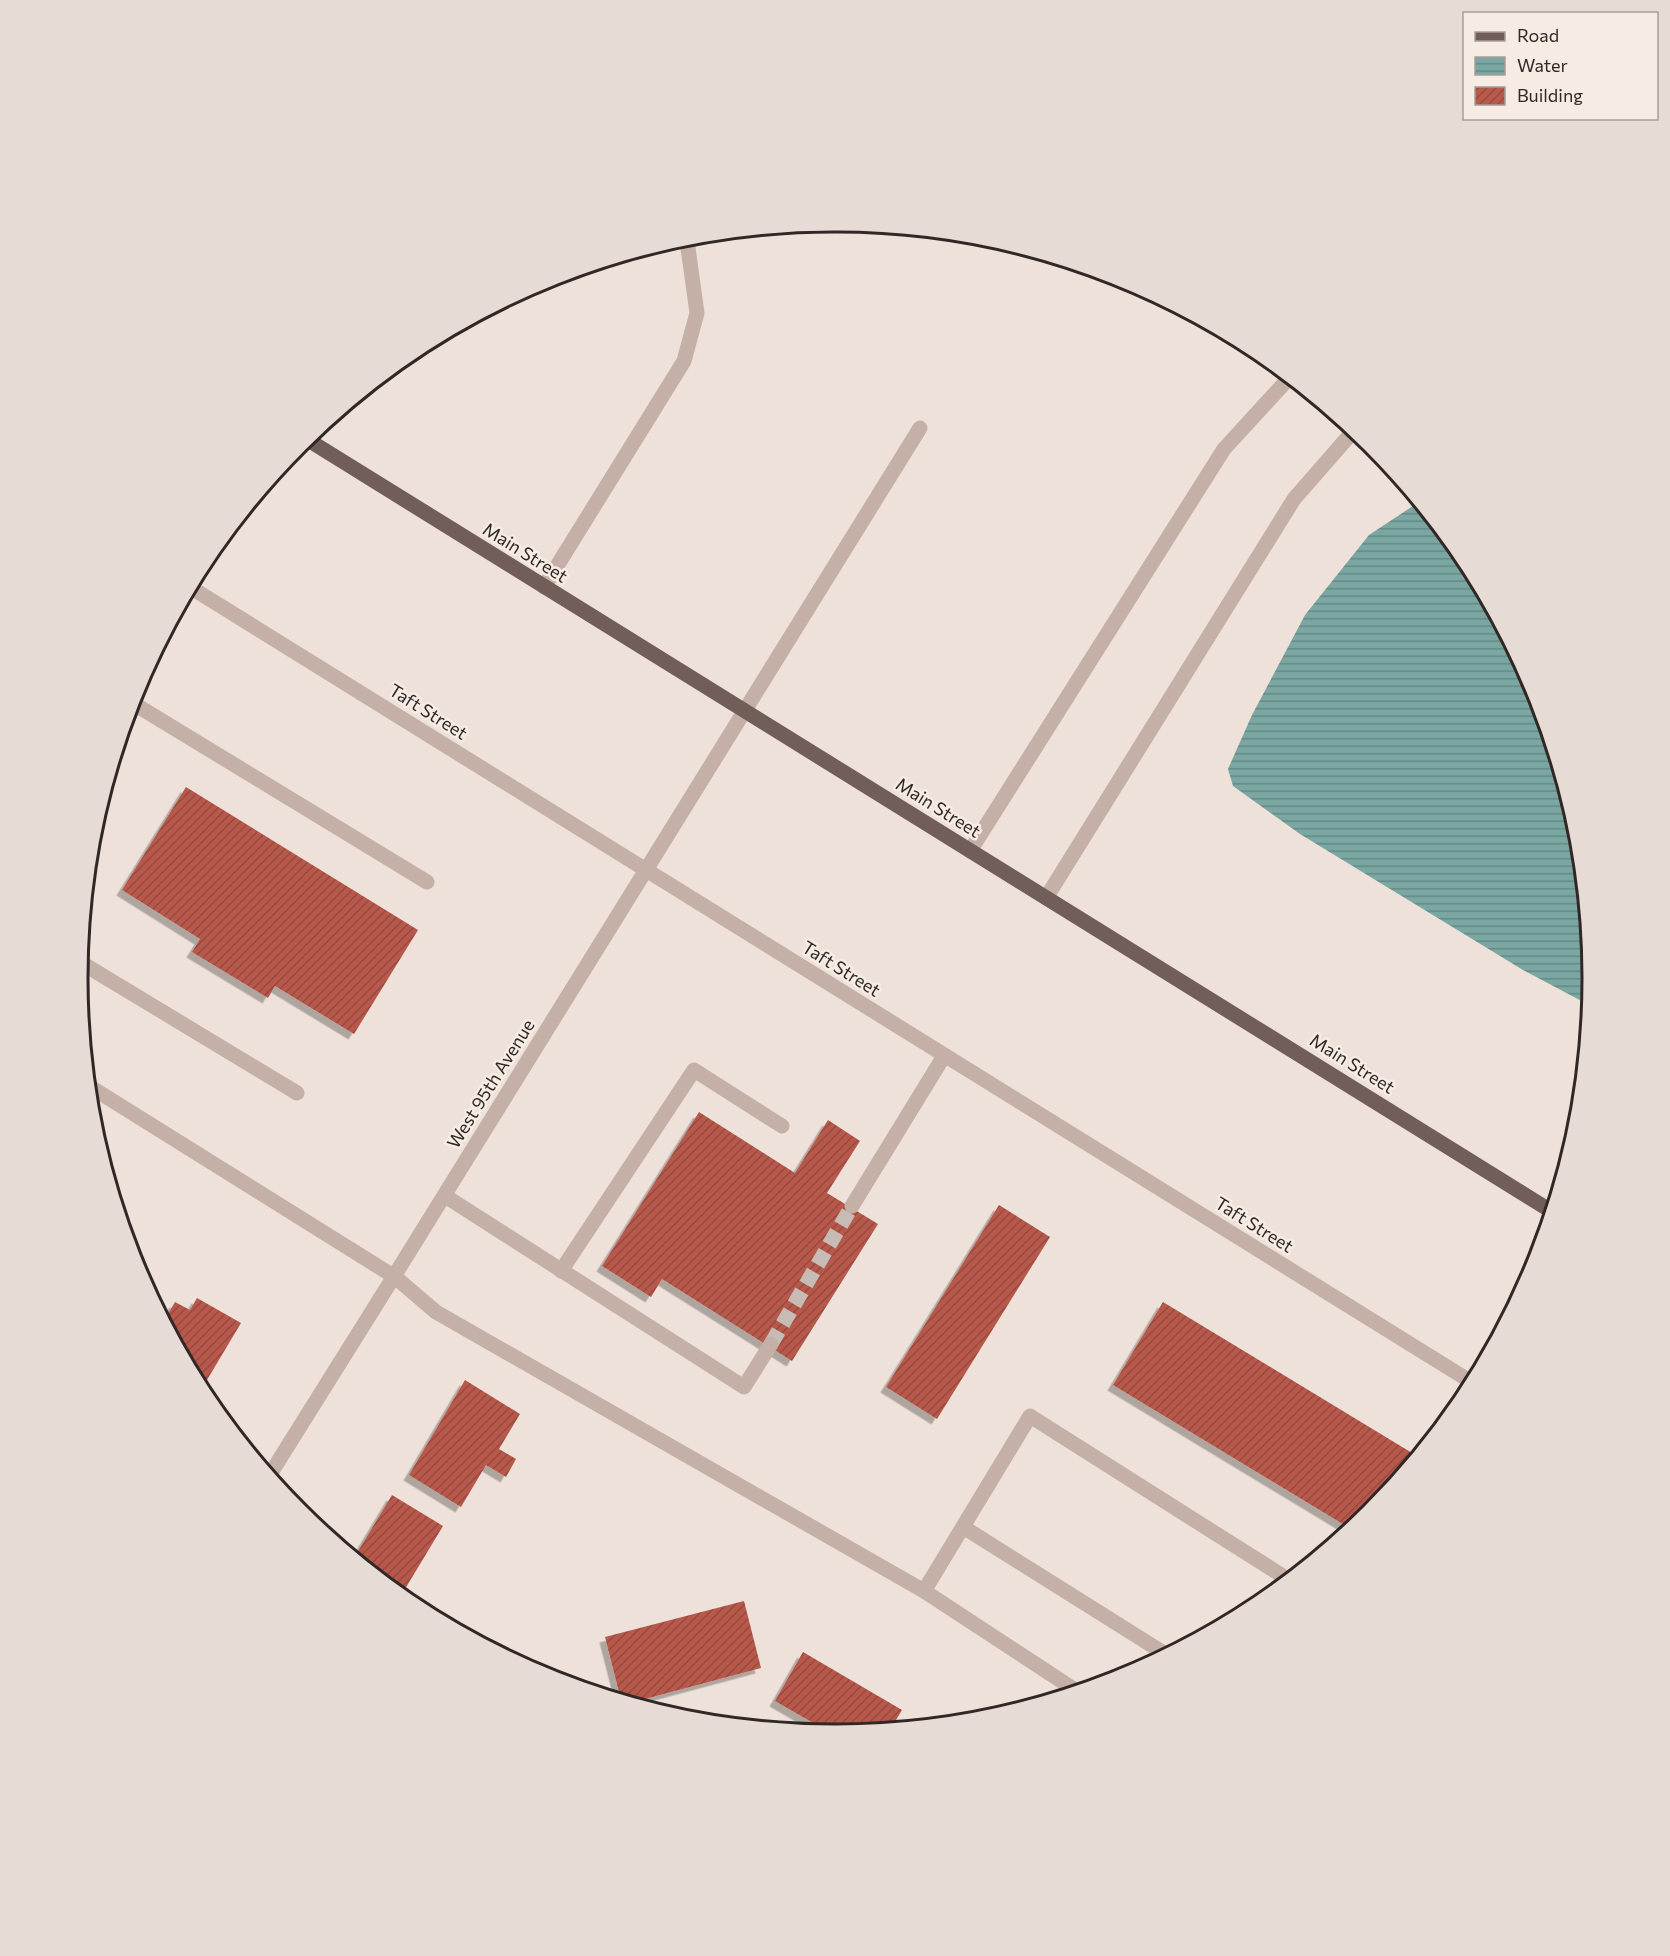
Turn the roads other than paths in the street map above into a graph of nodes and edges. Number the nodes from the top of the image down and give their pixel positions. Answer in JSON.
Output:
{"nodes":[{"id":1,"x":688,"y":246,"type":"edge"},
{"id":2,"x":1285,"y":383,"type":"edge"},
{"id":3,"x":920,"y":428,"type":"dead end"},
{"id":4,"x":1348,"y":437,"type":"edge"},
{"id":5,"x":314,"y":444,"type":"edge"},
{"id":6,"x":544,"y":587,"type":"junction"},
{"id":7,"x":197,"y":591,"type":"edge"},
{"id":8,"x":140,"y":707,"type":"edge"},
{"id":9,"x":743,"y":711,"type":"junction"},
{"id":10,"x":970,"y":851,"type":"junction"},
{"id":11,"x":645,"y":870,"type":"junction"},
{"id":12,"x":427,"y":882,"type":"dead end"},
{"id":13,"x":1046,"y":898,"type":"junction"},
{"id":14,"x":88,"y":967,"type":"edge"},
{"id":15,"x":944,"y":1056,"type":"junction"},
{"id":16,"x":98,"y":1091,"type":"edge"},
{"id":17,"x":297,"y":1093,"type":"dead end"},
{"id":18,"x":782,"y":1126,"type":"dead end"},
{"id":19,"x":445,"y":1196,"type":"junction"},
{"id":20,"x":852,"y":1206,"type":"tunnel mouth"},
{"id":21,"x":1545,"y":1207,"type":"edge"},
{"id":22,"x":561,"y":1271,"type":"junction"},
{"id":23,"x":395,"y":1277,"type":"junction"},
{"id":24,"x":771,"y":1344,"type":"tunnel mouth"},
{"id":25,"x":1465,"y":1378,"type":"edge"},
{"id":26,"x":273,"y":1469,"type":"edge"},
{"id":27,"x":963,"y":1527,"type":"junction"},
{"id":28,"x":1282,"y":1575,"type":"edge"},
{"id":29,"x":924,"y":1591,"type":"junction"},
{"id":30,"x":1160,"y":1650,"type":"edge"},
{"id":31,"x":1070,"y":1687,"type":"edge"}],
"edges":[{"from":1,"to":6,"type":"street"},
{"from":2,"to":10,"type":"street"},
{"from":3,"to":9,"type":"street","name":"West 95th Avenue"},
{"from":4,"to":13,"type":"street"},
{"from":5,"to":6,"type":"main road","name":"Main Street"},
{"from":6,"to":9,"type":"main road","name":"Main Street"},
{"from":7,"to":11,"type":"street","name":"Taft Street"},
{"from":8,"to":12,"type":"street"},
{"from":9,"to":10,"type":"main road","name":"Main Street"},
{"from":9,"to":11,"type":"street","name":"West 95th Avenue"},
{"from":10,"to":13,"type":"main road","name":"Main Street"},
{"from":11,"to":15,"type":"street","name":"Taft Street"},
{"from":11,"to":19,"type":"street","name":"West 95th Avenue"},
{"from":13,"to":21,"type":"main road","name":"Main Street"},
{"from":14,"to":17,"type":"street"},
{"from":15,"to":20,"type":"street"},
{"from":15,"to":25,"type":"street","name":"Taft Street"},
{"from":16,"to":23,"type":"street"},
{"from":18,"to":22,"type":"street"},
{"from":19,"to":22,"type":"street"},
{"from":19,"to":23,"type":"street","name":"West 95th Avenue"},
{"from":22,"to":24,"type":"street"},
{"from":23,"to":26,"type":"street","name":"West 95th Avenue"},
{"from":23,"to":29,"type":"street"},
{"from":27,"to":28,"type":"street"},
{"from":27,"to":29,"type":"street"},
{"from":27,"to":30,"type":"street"},
{"from":29,"to":31,"type":"street"}]}
